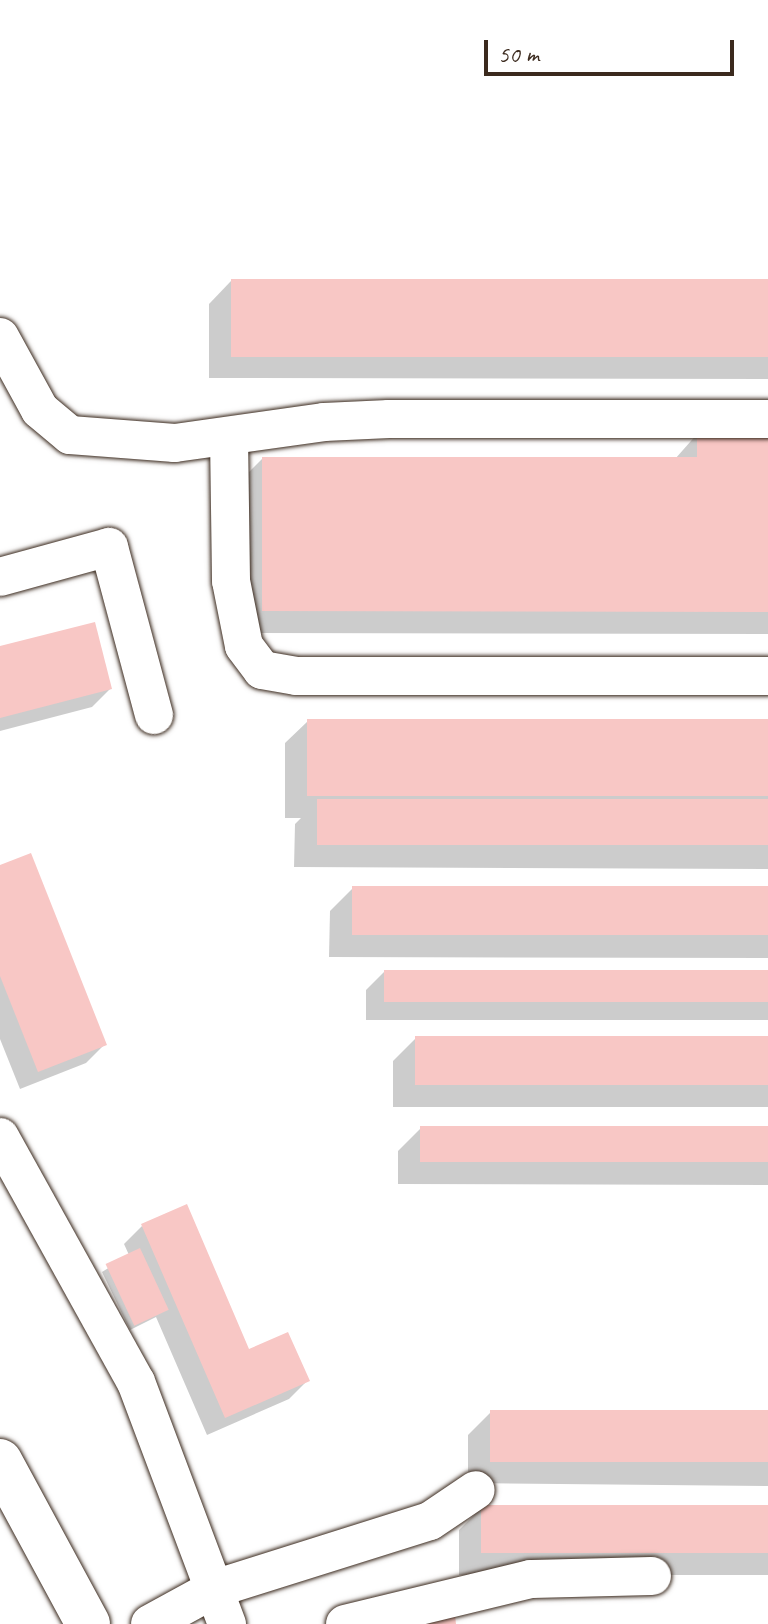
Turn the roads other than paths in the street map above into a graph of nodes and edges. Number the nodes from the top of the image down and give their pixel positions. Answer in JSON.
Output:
{"nodes":[{"id":1,"x":0,"y":337,"type":"edge"},
{"id":2,"x":768,"y":419,"type":"edge"},
{"id":3,"x":229,"y":436,"type":"junction"},
{"id":4,"x":0,"y":577,"type":"edge"},
{"id":5,"x":768,"y":676,"type":"edge"},
{"id":6,"x":154,"y":715,"type":"dead end"},
{"id":7,"x":0,"y":1137,"type":"edge"},
{"id":8,"x":0,"y":1461,"type":"edge"},
{"id":9,"x":476,"y":1490,"type":"dead end"},
{"id":10,"x":652,"y":1576,"type":"dead end"},
{"id":11,"x":220,"y":1607,"type":"edge"},
{"id":12,"x":88,"y":1624,"type":"edge"},
{"id":13,"x":150,"y":1624,"type":"edge"},
{"id":14,"x":345,"y":1624,"type":"edge"}],
"edges":[{"from":1,"to":3,"type":"lane"},
{"from":2,"to":3,"type":"lane"},
{"from":3,"to":5,"type":"lane"},
{"from":4,"to":6,"type":"lane"},
{"from":7,"to":11,"type":"lane"},
{"from":8,"to":12,"type":"highway"},
{"from":9,"to":11,"type":"lane"},
{"from":10,"to":14,"type":"lane"},
{"from":11,"to":13,"type":"lane"}]}
